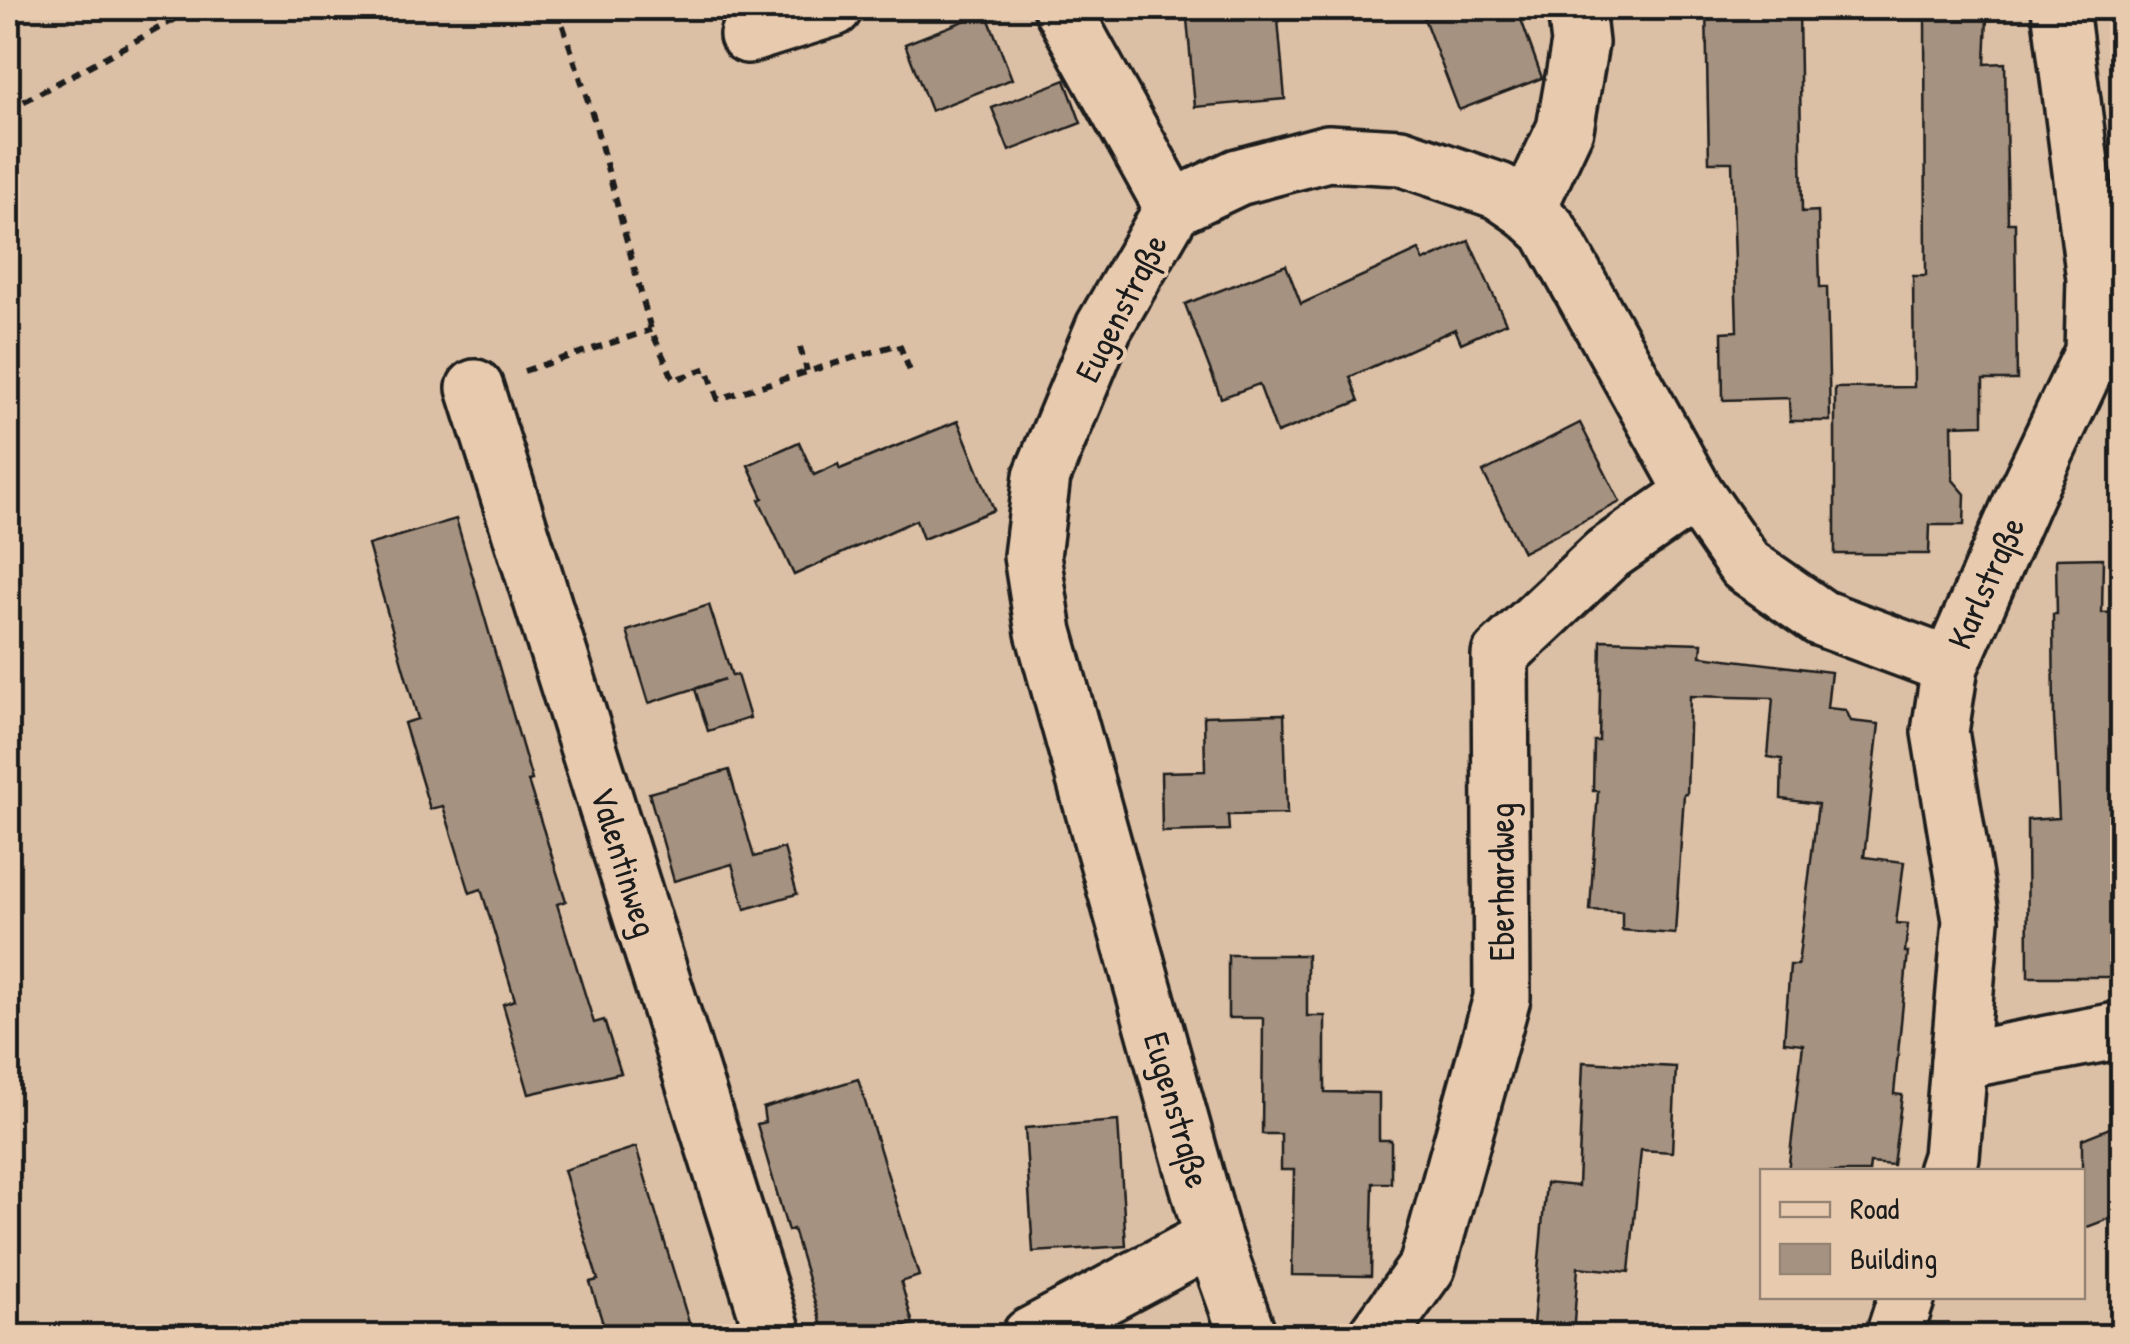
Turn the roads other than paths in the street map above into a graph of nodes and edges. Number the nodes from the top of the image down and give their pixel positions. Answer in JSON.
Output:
{"nodes":[{"id":1,"x":834,"y":8,"type":"edge"},
{"id":2,"x":1062,"y":8,"type":"edge"},
{"id":3,"x":1576,"y":8,"type":"edge"},
{"id":4,"x":2060,"y":8,"type":"edge"},
{"id":5,"x":748,"y":35,"type":"dead end"},
{"id":6,"x":1174,"y":208,"type":"junction"},
{"id":7,"x":1527,"y":210,"type":"junction"},
{"id":8,"x":475,"y":388,"type":"dead end"},
{"id":9,"x":1694,"y":493,"type":"junction"},
{"id":10,"x":1950,"y":666,"type":"junction"},
{"id":11,"x":2122,"y":1030,"type":"edge"},
{"id":12,"x":1960,"y":1061,"type":"junction"},
{"id":13,"x":1947,"y":1169,"type":"edge"},
{"id":14,"x":1213,"y":1238,"type":"junction"},
{"id":15,"x":774,"y":1336,"type":"edge"},
{"id":16,"x":1030,"y":1336,"type":"edge"},
{"id":17,"x":1248,"y":1336,"type":"edge"},
{"id":18,"x":1377,"y":1336,"type":"edge"}],
"edges":[{"from":1,"to":5,"type":"street"},
{"from":2,"to":6,"type":"street"},
{"from":3,"to":7,"type":"street"},
{"from":4,"to":10,"type":"street","name":"Karlstraße"},
{"from":6,"to":7,"type":"street","name":"Eugenstraße"},
{"from":6,"to":14,"type":"street","name":"Eugenstraße"},
{"from":7,"to":9,"type":"street","name":"Eugenstraße"},
{"from":8,"to":15,"type":"street","name":"Valentinweg"},
{"from":9,"to":10,"type":"street","name":"Eugenstraße"},
{"from":9,"to":18,"type":"street","name":"Eberhardweg"},
{"from":10,"to":12,"type":"street","name":"Karlstraße"},
{"from":11,"to":12,"type":"street"},
{"from":12,"to":13,"type":"street","name":"Karlstraße"},
{"from":14,"to":16,"type":"street"},
{"from":14,"to":17,"type":"street","name":"Eugenstraße"}]}
